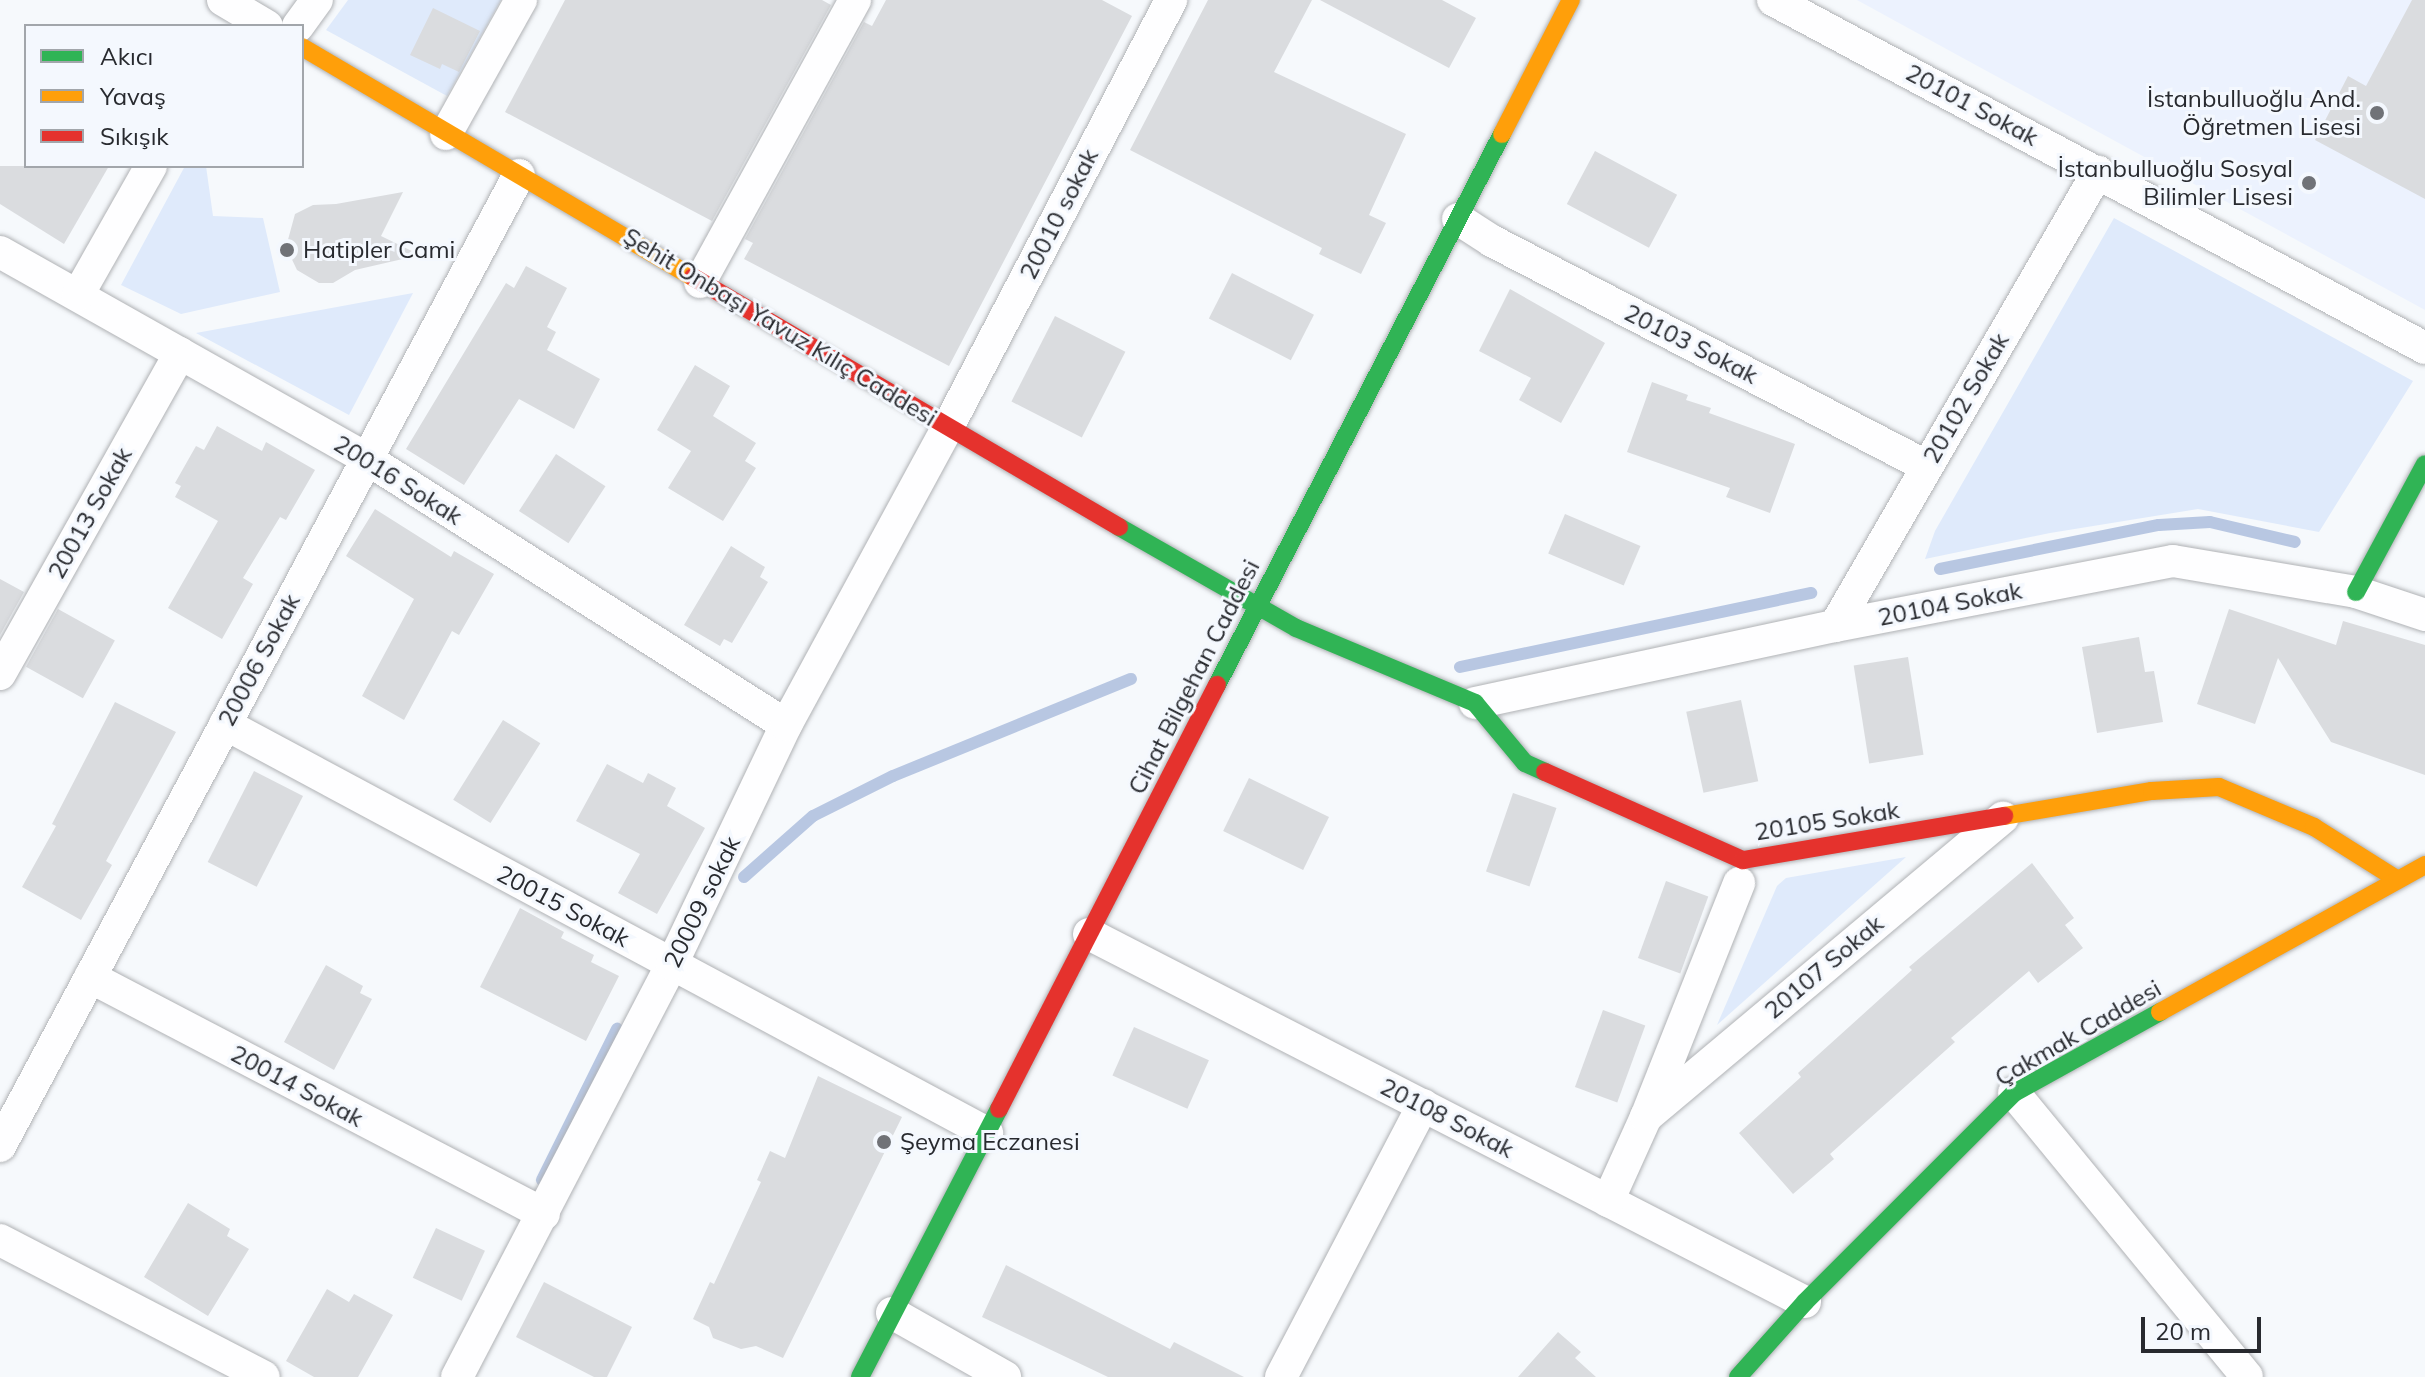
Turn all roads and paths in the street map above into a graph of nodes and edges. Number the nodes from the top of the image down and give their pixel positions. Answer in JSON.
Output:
{"nodes":[{"id":1,"x":317,"y":0,"type":"edge"},
{"id":2,"x":521,"y":0,"type":"edge"},
{"id":3,"x":855,"y":0,"type":"edge"},
{"id":4,"x":1171,"y":0,"type":"edge"},
{"id":5,"x":1571,"y":0,"type":"edge"},
{"id":6,"x":1773,"y":0,"type":"edge"},
{"id":7,"x":299,"y":24,"type":"edge"},
{"id":8,"x":304,"y":48,"type":"edge"},
{"id":9,"x":446,"y":134,"type":"junction"},
{"id":10,"x":150,"y":168,"type":"edge"},
{"id":11,"x":2098,"y":172,"type":"junction"},
{"id":12,"x":519,"y":175,"type":"junction"},
{"id":13,"x":1458,"y":219,"type":"junction"},
{"id":14,"x":0,"y":252,"type":"edge"},
{"id":15,"x":700,"y":282,"type":"junction"},
{"id":16,"x":78,"y":295,"type":"junction"},
{"id":17,"x":2425,"y":348,"type":"edge"},
{"id":18,"x":180,"y":353,"type":"junction"},
{"id":19,"x":948,"y":427,"type":"junction"},
{"id":20,"x":367,"y":459,"type":"junction"},
{"id":21,"x":2425,"y":464,"type":"edge"},
{"id":22,"x":1926,"y":466,"type":"junction"},
{"id":23,"x":2356,"y":592,"type":"junction"},
{"id":24,"x":1257,"y":607,"type":"junction"},
{"id":25,"x":2425,"y":615,"type":"edge"},
{"id":26,"x":1835,"y":626,"type":"junction"},
{"id":27,"x":0,"y":674,"type":"edge"},
{"id":28,"x":1475,"y":703,"type":"junction"},
{"id":29,"x":225,"y":724,"type":"junction"},
{"id":30,"x":786,"y":725,"type":"junction"},
{"id":31,"x":2003,"y":817,"type":"junction"},
{"id":32,"x":2425,"y":865,"type":"edge"},
{"id":33,"x":2398,"y":880,"type":"junction"},
{"id":34,"x":1739,"y":883,"type":"dead end"},
{"id":35,"x":1089,"y":934,"type":"junction"},
{"id":36,"x":672,"y":964,"type":"junction"},
{"id":37,"x":90,"y":977,"type":"junction"},
{"id":38,"x":2014,"y":1093,"type":"junction"},
{"id":39,"x":1423,"y":1105,"type":"junction"},
{"id":40,"x":1646,"y":1117,"type":"junction"},
{"id":41,"x":987,"y":1133,"type":"junction"},
{"id":42,"x":0,"y":1146,"type":"edge"},
{"id":43,"x":1608,"y":1201,"type":"junction"},
{"id":44,"x":542,"y":1213,"type":"junction"},
{"id":45,"x":0,"y":1240,"type":"edge"},
{"id":46,"x":1805,"y":1302,"type":"junction"},
{"id":47,"x":892,"y":1313,"type":"junction"},
{"id":48,"x":264,"y":1377,"type":"edge"},
{"id":49,"x":457,"y":1377,"type":"edge"},
{"id":50,"x":860,"y":1377,"type":"edge"},
{"id":51,"x":1005,"y":1377,"type":"edge"},
{"id":52,"x":1281,"y":1377,"type":"edge"},
{"id":53,"x":1738,"y":1377,"type":"edge"},
{"id":54,"x":2247,"y":1377,"type":"edge"}],
"edges":[{"from":1,"to":7,"type":"street"},
{"from":2,"to":9,"type":"street"},
{"from":3,"to":15,"type":"street"},
{"from":4,"to":19,"type":"street","name":"20010 sokak"},
{"from":5,"to":13,"type":"main road","name":"Cihat Bilgehan Caddesi"},
{"from":6,"to":11,"type":"street","name":"20101 Sokak"},
{"from":8,"to":9,"type":"main road","name":"Şehit Onbaşı Yavuz Kılıç Caddesi"},
{"from":9,"to":12,"type":"main road","name":"Şehit Onbaşı Yavuz Kılıç Caddesi"},
{"from":10,"to":16,"type":"street"},
{"from":11,"to":17,"type":"street","name":"20101 Sokak"},
{"from":11,"to":22,"type":"street","name":"20102 Sokak"},
{"from":12,"to":15,"type":"main road","name":"Şehit Onbaşı Yavuz Kılıç Caddesi"},
{"from":12,"to":20,"type":"street","name":"20006 Sokak"},
{"from":13,"to":22,"type":"street","name":"20103 Sokak"},
{"from":13,"to":24,"type":"main road","name":"Cihat Bilgehan Caddesi"},
{"from":14,"to":16,"type":"street","name":"20016 Sokak"},
{"from":15,"to":19,"type":"main road","name":"Şehit Onbaşı Yavuz Kılıç Caddesi"},
{"from":16,"to":18,"type":"street","name":"20016 Sokak"},
{"from":18,"to":20,"type":"street","name":"20016 Sokak"},
{"from":18,"to":27,"type":"street","name":"20013 Sokak"},
{"from":19,"to":24,"type":"main road","name":"Şehit Onbaşı Yavuz Kılıç Caddesi"},
{"from":19,"to":30,"type":"street","name":"20009 sokak"},
{"from":20,"to":29,"type":"street","name":"20006 Sokak"},
{"from":20,"to":30,"type":"street","name":"20016 Sokak"},
{"from":21,"to":23,"type":"main road"},
{"from":22,"to":26,"type":"street","name":"20102 Sokak"},
{"from":23,"to":25,"type":"street","name":"20104 Sokak"},
{"from":23,"to":26,"type":"street","name":"20104 Sokak"},
{"from":24,"to":28,"type":"main road","name":"20105 Sokak"},
{"from":24,"to":35,"type":"main road","name":"Cihat Bilgehan Caddesi"},
{"from":26,"to":28,"type":"street","name":"20104 Sokak"},
{"from":28,"to":31,"type":"main road","name":"20105 Sokak"},
{"from":29,"to":36,"type":"street","name":"20015 Sokak"},
{"from":29,"to":37,"type":"street","name":"20006 Sokak"},
{"from":30,"to":36,"type":"street","name":"20009 sokak"},
{"from":31,"to":33,"type":"main road","name":"20105 Sokak"},
{"from":31,"to":40,"type":"street","name":"20107 Sokak"},
{"from":32,"to":33,"type":"main road","name":"Çakmak Caddesi"},
{"from":33,"to":38,"type":"main road","name":"Çakmak Caddesi"},
{"from":34,"to":40,"type":"street"},
{"from":35,"to":39,"type":"street","name":"20108 Sokak"},
{"from":35,"to":41,"type":"main road","name":"Cihat Bilgehan Caddesi"},
{"from":36,"to":41,"type":"street","name":"20015 Sokak"},
{"from":36,"to":44,"type":"street","name":"20009 sokak"},
{"from":37,"to":42,"type":"street","name":"20006 Sokak"},
{"from":37,"to":44,"type":"street","name":"20014 Sokak"},
{"from":38,"to":46,"type":"main road","name":"Çakmak Caddesi"},
{"from":38,"to":54,"type":"street"},
{"from":39,"to":43,"type":"street","name":"20108 Sokak"},
{"from":39,"to":52,"type":"street"},
{"from":40,"to":43,"type":"street"},
{"from":41,"to":47,"type":"main road","name":"Cihat Bilgehan Caddesi"},
{"from":43,"to":46,"type":"street","name":"20108 Sokak"},
{"from":44,"to":49,"type":"street","name":"20009 sokak"},
{"from":45,"to":48,"type":"street"},
{"from":46,"to":53,"type":"main road","name":"Çakmak Caddesi"},
{"from":47,"to":50,"type":"main road","name":"Cihat Bilgehan Caddesi"},
{"from":47,"to":51,"type":"street"}]}
